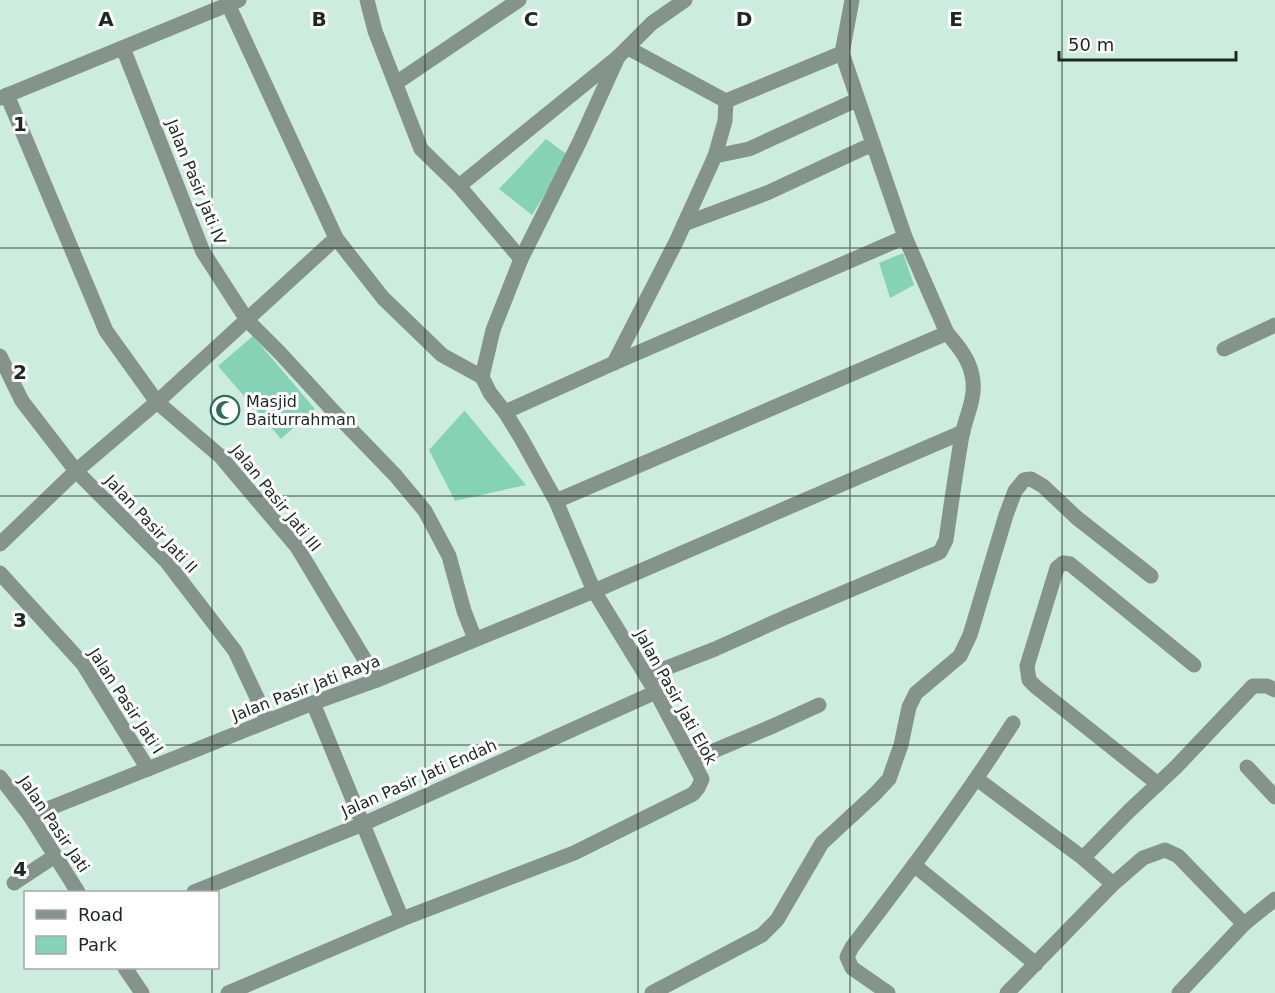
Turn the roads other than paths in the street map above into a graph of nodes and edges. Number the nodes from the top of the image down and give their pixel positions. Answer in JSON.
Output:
{"nodes":[{"id":1,"x":366,"y":0,"type":"edge"},
{"id":2,"x":519,"y":0,"type":"edge"},
{"id":3,"x":684,"y":0,"type":"edge"},
{"id":4,"x":852,"y":0,"type":"edge"},
{"id":5,"x":234,"y":2,"type":"edge"},
{"id":6,"x":123,"y":48,"type":"junction"},
{"id":7,"x":623,"y":53,"type":"junction"},
{"id":8,"x":842,"y":53,"type":"junction"},
{"id":9,"x":396,"y":83,"type":"junction"},
{"id":10,"x":4,"y":97,"type":"edge"},
{"id":11,"x":726,"y":101,"type":"junction"},
{"id":12,"x":857,"y":101,"type":"junction"},
{"id":13,"x":873,"y":146,"type":"junction"},
{"id":14,"x":715,"y":156,"type":"junction"},
{"id":15,"x":459,"y":186,"type":"junction"},
{"id":16,"x":684,"y":224,"type":"junction"},
{"id":17,"x":905,"y":237,"type":"junction"},
{"id":18,"x":336,"y":238,"type":"junction"},
{"id":19,"x":521,"y":259,"type":"junction"},
{"id":20,"x":246,"y":320,"type":"junction"},
{"id":21,"x":1275,"y":325,"type":"edge"},
{"id":22,"x":947,"y":333,"type":"junction"},
{"id":23,"x":1224,"y":350,"type":"dead end"},
{"id":24,"x":0,"y":356,"type":"edge"},
{"id":25,"x":614,"y":363,"type":"junction"},
{"id":26,"x":482,"y":377,"type":"junction"},
{"id":27,"x":157,"y":402,"type":"junction"},
{"id":28,"x":505,"y":412,"type":"junction"},
{"id":29,"x":963,"y":432,"type":"junction"},
{"id":30,"x":76,"y":471,"type":"junction"},
{"id":31,"x":556,"y":501,"type":"junction"},
{"id":32,"x":0,"y":544,"type":"edge"},
{"id":33,"x":0,"y":573,"type":"edge"},
{"id":34,"x":1151,"y":576,"type":"dead end"},
{"id":35,"x":594,"y":591,"type":"junction"},
{"id":36,"x":475,"y":639,"type":"junction"},
{"id":37,"x":1194,"y":664,"type":"dead end"},
{"id":38,"x":646,"y":676,"type":"junction"},
{"id":39,"x":377,"y":680,"type":"junction"},
{"id":40,"x":1275,"y":690,"type":"edge"},
{"id":41,"x":656,"y":692,"type":"junction"},
{"id":42,"x":313,"y":703,"type":"junction"},
{"id":43,"x":819,"y":705,"type":"dead end"},
{"id":44,"x":268,"y":721,"type":"junction"},
{"id":45,"x":1013,"y":723,"type":"dead end"},
{"id":46,"x":692,"y":760,"type":"junction"},
{"id":47,"x":1247,"y":767,"type":"dead end"},
{"id":48,"x":148,"y":768,"type":"junction"},
{"id":49,"x":0,"y":777,"type":"edge"},
{"id":50,"x":977,"y":779,"type":"junction"},
{"id":51,"x":1158,"y":784,"type":"junction"},
{"id":52,"x":1275,"y":797,"type":"edge"},
{"id":53,"x":30,"y":816,"type":"junction"},
{"id":54,"x":363,"y":824,"type":"junction"},
{"id":55,"x":56,"y":856,"type":"junction"},
{"id":56,"x":1083,"y":858,"type":"junction"},
{"id":57,"x":914,"y":865,"type":"junction"},
{"id":58,"x":14,"y":883,"type":"dead end"},
{"id":59,"x":1113,"y":884,"type":"junction"},
{"id":60,"x":77,"y":891,"type":"edge"},
{"id":61,"x":196,"y":891,"type":"edge"},
{"id":62,"x":1273,"y":905,"type":"edge"},
{"id":63,"x":402,"y":919,"type":"junction"},
{"id":64,"x":1244,"y":924,"type":"junction"},
{"id":65,"x":1036,"y":964,"type":"junction"},
{"id":66,"x":126,"y":969,"type":"edge"},
{"id":67,"x":1184,"y":991,"type":"edge"},
{"id":68,"x":142,"y":993,"type":"edge"},
{"id":69,"x":228,"y":993,"type":"edge"},
{"id":70,"x":652,"y":993,"type":"edge"},
{"id":71,"x":888,"y":993,"type":"edge"},
{"id":72,"x":1007,"y":993,"type":"edge"}],
"edges":[{"from":1,"to":9,"type":"street"},
{"from":2,"to":9,"type":"street"},
{"from":3,"to":7,"type":"street"},
{"from":4,"to":8,"type":"street"},
{"from":5,"to":6,"type":"street"},
{"from":5,"to":18,"type":"street"},
{"from":6,"to":10,"type":"street"},
{"from":6,"to":20,"type":"street","name":"Jalan Pasir Jati IV"},
{"from":7,"to":11,"type":"street"},
{"from":7,"to":15,"type":"street"},
{"from":7,"to":19,"type":"street"},
{"from":8,"to":11,"type":"street"},
{"from":8,"to":12,"type":"street"},
{"from":9,"to":15,"type":"street"},
{"from":10,"to":27,"type":"street","name":"Jalan Pasir Jati III"},
{"from":11,"to":14,"type":"street"},
{"from":12,"to":13,"type":"street"},
{"from":12,"to":14,"type":"street"},
{"from":13,"to":16,"type":"street"},
{"from":13,"to":17,"type":"street"},
{"from":14,"to":16,"type":"street"},
{"from":15,"to":19,"type":"street"},
{"from":16,"to":25,"type":"street"},
{"from":17,"to":22,"type":"street"},
{"from":17,"to":25,"type":"street"},
{"from":18,"to":20,"type":"street"},
{"from":18,"to":26,"type":"street"},
{"from":19,"to":26,"type":"street"},
{"from":20,"to":27,"type":"street"},
{"from":20,"to":36,"type":"street","name":"Jalan Pasir Jati IV"},
{"from":21,"to":23,"type":"street"},
{"from":22,"to":29,"type":"street"},
{"from":22,"to":31,"type":"street"},
{"from":24,"to":30,"type":"street","name":"Jalan Pasir Jati II"},
{"from":25,"to":28,"type":"street"},
{"from":26,"to":28,"type":"street","name":"Jalan Pasir Jati Elok"},
{"from":27,"to":30,"type":"street"},
{"from":27,"to":39,"type":"street","name":"Jalan Pasir Jati III"},
{"from":28,"to":31,"type":"street","name":"Jalan Pasir Jati Elok"},
{"from":29,"to":35,"type":"street","name":"Jalan Pasir Jati Raya"},
{"from":29,"to":38,"type":"street"},
{"from":30,"to":32,"type":"street"},
{"from":30,"to":44,"type":"street","name":"Jalan Pasir Jati II"},
{"from":31,"to":35,"type":"street","name":"Jalan Pasir Jati Elok"},
{"from":33,"to":48,"type":"street","name":"Jalan Pasir Jati I"},
{"from":34,"to":70,"type":"street"},
{"from":35,"to":36,"type":"street","name":"Jalan Pasir Jati Raya"},
{"from":35,"to":38,"type":"street","name":"Jalan Pasir Jati Elok"},
{"from":36,"to":39,"type":"street","name":"Jalan Pasir Jati Raya"},
{"from":37,"to":51,"type":"street"},
{"from":38,"to":41,"type":"street","name":"Jalan Pasir Jati Elok"},
{"from":39,"to":42,"type":"street","name":"Jalan Pasir Jati Raya"},
{"from":40,"to":51,"type":"street"},
{"from":41,"to":46,"type":"street","name":"Jalan Pasir Jati Elok"},
{"from":41,"to":54,"type":"street","name":"Jalan Pasir Jati Endah"},
{"from":42,"to":44,"type":"street","name":"Jalan Pasir Jati Raya"},
{"from":42,"to":54,"type":"street"},
{"from":43,"to":46,"type":"street"},
{"from":44,"to":48,"type":"street","name":"Jalan Pasir Jati Raya"},
{"from":45,"to":50,"type":"street"},
{"from":46,"to":63,"type":"street","name":"Jalan Pasir Jati Elok"},
{"from":47,"to":52,"type":"street"},
{"from":48,"to":53,"type":"street","name":"Jalan Pasir Jati Raya"},
{"from":49,"to":53,"type":"street","name":"Jalan Pasir Jati"},
{"from":50,"to":56,"type":"street"},
{"from":50,"to":57,"type":"street"},
{"from":51,"to":56,"type":"street"},
{"from":53,"to":55,"type":"street","name":"Jalan Pasir Jati"},
{"from":54,"to":61,"type":"street","name":"Jalan Pasir Jati Endah"},
{"from":54,"to":63,"type":"street"},
{"from":55,"to":58,"type":"street"},
{"from":55,"to":60,"type":"street","name":"Jalan Pasir Jati"},
{"from":56,"to":59,"type":"street"},
{"from":57,"to":65,"type":"street"},
{"from":57,"to":71,"type":"street"},
{"from":59,"to":64,"type":"street"},
{"from":59,"to":65,"type":"street"},
{"from":62,"to":64,"type":"street"},
{"from":63,"to":69,"type":"street","name":"Jalan Pasir Jati Elok"},
{"from":64,"to":67,"type":"street"},
{"from":65,"to":72,"type":"street"},
{"from":66,"to":68,"type":"street"}]}
